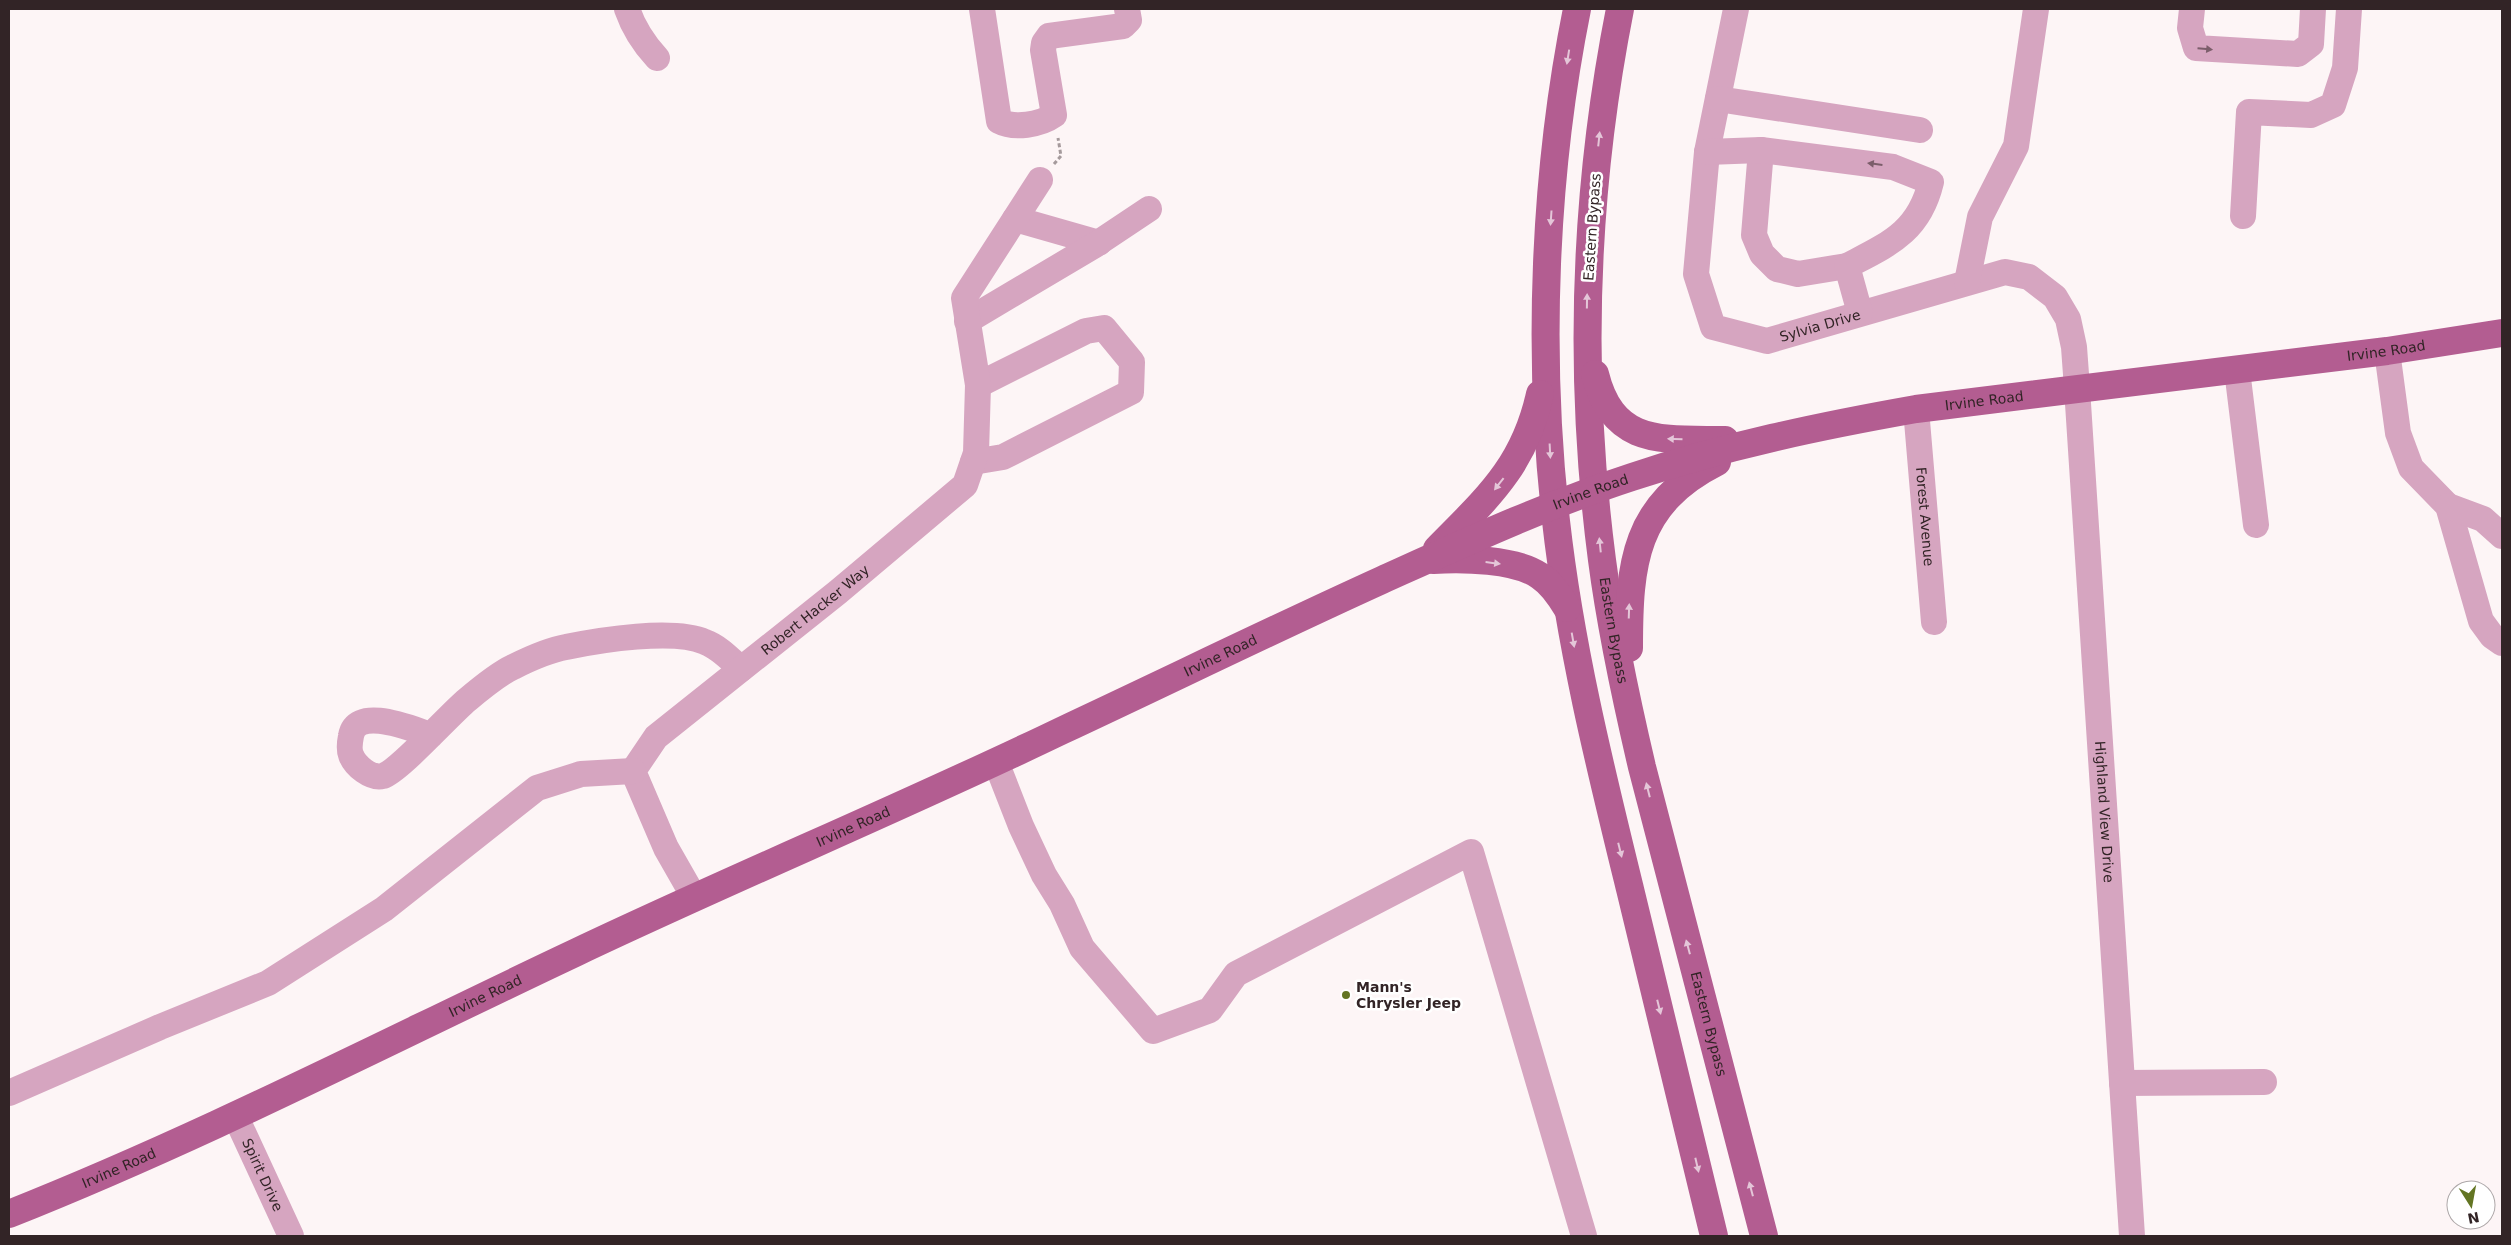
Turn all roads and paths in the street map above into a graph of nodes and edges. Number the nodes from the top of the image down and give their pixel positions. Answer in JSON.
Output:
{"nodes":[{"id":1,"x":627,"y":9,"type":"edge"},
{"id":2,"x":982,"y":9,"type":"edge"},
{"id":3,"x":1127,"y":9,"type":"edge"},
{"id":4,"x":1577,"y":9,"type":"edge"},
{"id":5,"x":1620,"y":9,"type":"edge"},
{"id":6,"x":1736,"y":9,"type":"edge"},
{"id":7,"x":2036,"y":9,"type":"edge"},
{"id":8,"x":2192,"y":9,"type":"edge"},
{"id":9,"x":2313,"y":9,"type":"edge"},
{"id":10,"x":2349,"y":9,"type":"edge"},
{"id":11,"x":657,"y":58,"type":"dead end"},
{"id":12,"x":1718,"y":99,"type":"junction"},
{"id":13,"x":1054,"y":115,"type":"junction"},
{"id":14,"x":1920,"y":130,"type":"dead end"},
{"id":15,"x":1761,"y":150,"type":"junction"},
{"id":16,"x":1707,"y":152,"type":"junction"},
{"id":17,"x":1040,"y":180,"type":"joint"},
{"id":18,"x":1149,"y":209,"type":"dead end"},
{"id":19,"x":2243,"y":216,"type":"dead end"},
{"id":20,"x":1015,"y":219,"type":"junction"},
{"id":21,"x":1100,"y":243,"type":"junction"},
{"id":22,"x":1847,"y":266,"type":"junction"},
{"id":23,"x":1967,"y":282,"type":"junction"},
{"id":24,"x":965,"y":310,"type":"junction"},
{"id":25,"x":1860,"y":313,"type":"junction"},
{"id":26,"x":2502,"y":333,"type":"edge"},
{"id":27,"x":1587,"y":342,"type":"junction"},
{"id":28,"x":2387,"y":351,"type":"junction"},
{"id":29,"x":1547,"y":359,"type":"junction"},
{"id":30,"x":2237,"y":370,"type":"junction"},
{"id":31,"x":978,"y":385,"type":"junction"},
{"id":32,"x":2077,"y":388,"type":"junction"},
{"id":33,"x":1916,"y":410,"type":"junction"},
{"id":34,"x":1759,"y":441,"type":"junction"},
{"id":35,"x":973,"y":462,"type":"junction"},
{"id":36,"x":1594,"y":490,"type":"junction"},
{"id":37,"x":1554,"y":505,"type":"junction"},
{"id":38,"x":2448,"y":506,"type":"junction"},
{"id":39,"x":2256,"y":525,"type":"dead end"},
{"id":40,"x":2502,"y":536,"type":"edge"},
{"id":41,"x":1427,"y":560,"type":"junction"},
{"id":42,"x":1568,"y":609,"type":"junction"},
{"id":43,"x":1934,"y":622,"type":"dead end"},
{"id":44,"x":2502,"y":644,"type":"edge"},
{"id":45,"x":741,"y":669,"type":"junction"},
{"id":46,"x":1629,"y":712,"type":"junction"},
{"id":47,"x":431,"y":734,"type":"dead end"},
{"id":48,"x":996,"y":762,"type":"junction"},
{"id":49,"x":633,"y":771,"type":"junction"},
{"id":50,"x":694,"y":897,"type":"junction"},
{"id":51,"x":2264,"y":1082,"type":"dead end"},
{"id":52,"x":2122,"y":1083,"type":"junction"},
{"id":53,"x":9,"y":1093,"type":"edge"},
{"id":54,"x":235,"y":1115,"type":"junction"},
{"id":55,"x":9,"y":1214,"type":"edge"},
{"id":56,"x":291,"y":1236,"type":"edge"},
{"id":57,"x":1584,"y":1236,"type":"edge"},
{"id":58,"x":1714,"y":1236,"type":"edge"},
{"id":59,"x":1764,"y":1236,"type":"edge"},
{"id":60,"x":2132,"y":1236,"type":"edge"}],
"edges":[{"from":1,"to":11,"type":"street"},
{"from":2,"to":13,"type":"street"},
{"from":3,"to":13,"type":"street"},
{"from":4,"to":29,"type":"main road","one_way":true},
{"from":27,"to":5,"type":"main road","name":"Eastern Bypass","one_way":true},
{"from":6,"to":12,"type":"street","name":"Sylvia Drive"},
{"from":7,"to":23,"type":"street"},
{"from":8,"to":9,"type":"street","one_way":true},
{"from":10,"to":19,"type":"street"},
{"from":12,"to":14,"type":"street"},
{"from":12,"to":16,"type":"street","name":"Sylvia Drive"},
{"from":13,"to":17,"type":"path"},
{"from":15,"to":16,"type":"street"},
{"from":15,"to":22,"type":"street"},
{"from":22,"to":15,"type":"street","one_way":true},
{"from":16,"to":25,"type":"street","name":"Sylvia Drive"},
{"from":17,"to":20,"type":"street"},
{"from":18,"to":21,"type":"street"},
{"from":20,"to":21,"type":"street"},
{"from":20,"to":24,"type":"street"},
{"from":21,"to":24,"type":"street"},
{"from":22,"to":25,"type":"street"},
{"from":23,"to":25,"type":"street","name":"Sylvia Drive"},
{"from":23,"to":32,"type":"street","name":"Sylvia Drive"},
{"from":24,"to":31,"type":"street","name":"Robert Hacker Way"},
{"from":26,"to":28,"type":"main road","name":"Irvine Road"},
{"from":34,"to":27,"type":"main road","one_way":true},
{"from":27,"to":36,"type":"main road","name":"Eastern Bypass"},
{"from":28,"to":30,"type":"main road","name":"Irvine Road"},
{"from":28,"to":38,"type":"street"},
{"from":29,"to":37,"type":"main road","one_way":true},
{"from":29,"to":41,"type":"main road","one_way":true},
{"from":30,"to":32,"type":"main road","name":"Irvine Road"},
{"from":30,"to":39,"type":"street"},
{"from":31,"to":35,"type":"street","name":"Robert Hacker Way"},
{"from":31,"to":35,"type":"street"},
{"from":32,"to":33,"type":"main road","name":"Irvine Road"},
{"from":32,"to":52,"type":"street","name":"Highland View Drive"},
{"from":33,"to":34,"type":"main road","name":"Irvine Road"},
{"from":33,"to":43,"type":"street","name":"Forest Avenue"},
{"from":34,"to":36,"type":"main road","name":"Irvine Road"},
{"from":46,"to":34,"type":"main road","one_way":true},
{"from":35,"to":45,"type":"street","name":"Robert Hacker Way"},
{"from":36,"to":37,"type":"main road","name":"Irvine Road"},
{"from":46,"to":36,"type":"main road","name":"Eastern Bypass","one_way":true},
{"from":37,"to":41,"type":"main road","name":"Irvine Road"},
{"from":37,"to":42,"type":"main road"},
{"from":38,"to":40,"type":"street"},
{"from":38,"to":44,"type":"street"},
{"from":41,"to":42,"type":"main road","one_way":true},
{"from":41,"to":48,"type":"main road","name":"Irvine Road"},
{"from":42,"to":58,"type":"main road","one_way":true},
{"from":45,"to":47,"type":"street"},
{"from":45,"to":49,"type":"street","name":"Robert Hacker Way"},
{"from":59,"to":46,"type":"main road","name":"Eastern Bypass","one_way":true},
{"from":48,"to":50,"type":"main road","name":"Irvine Road"},
{"from":48,"to":57,"type":"street"},
{"from":49,"to":50,"type":"street"},
{"from":49,"to":53,"type":"street"},
{"from":50,"to":54,"type":"main road","name":"Irvine Road"},
{"from":51,"to":52,"type":"street"},
{"from":52,"to":60,"type":"street","name":"Highland View Drive"},
{"from":54,"to":55,"type":"main road","name":"Irvine Road"},
{"from":54,"to":56,"type":"street","name":"Spirit Drive"}]}
